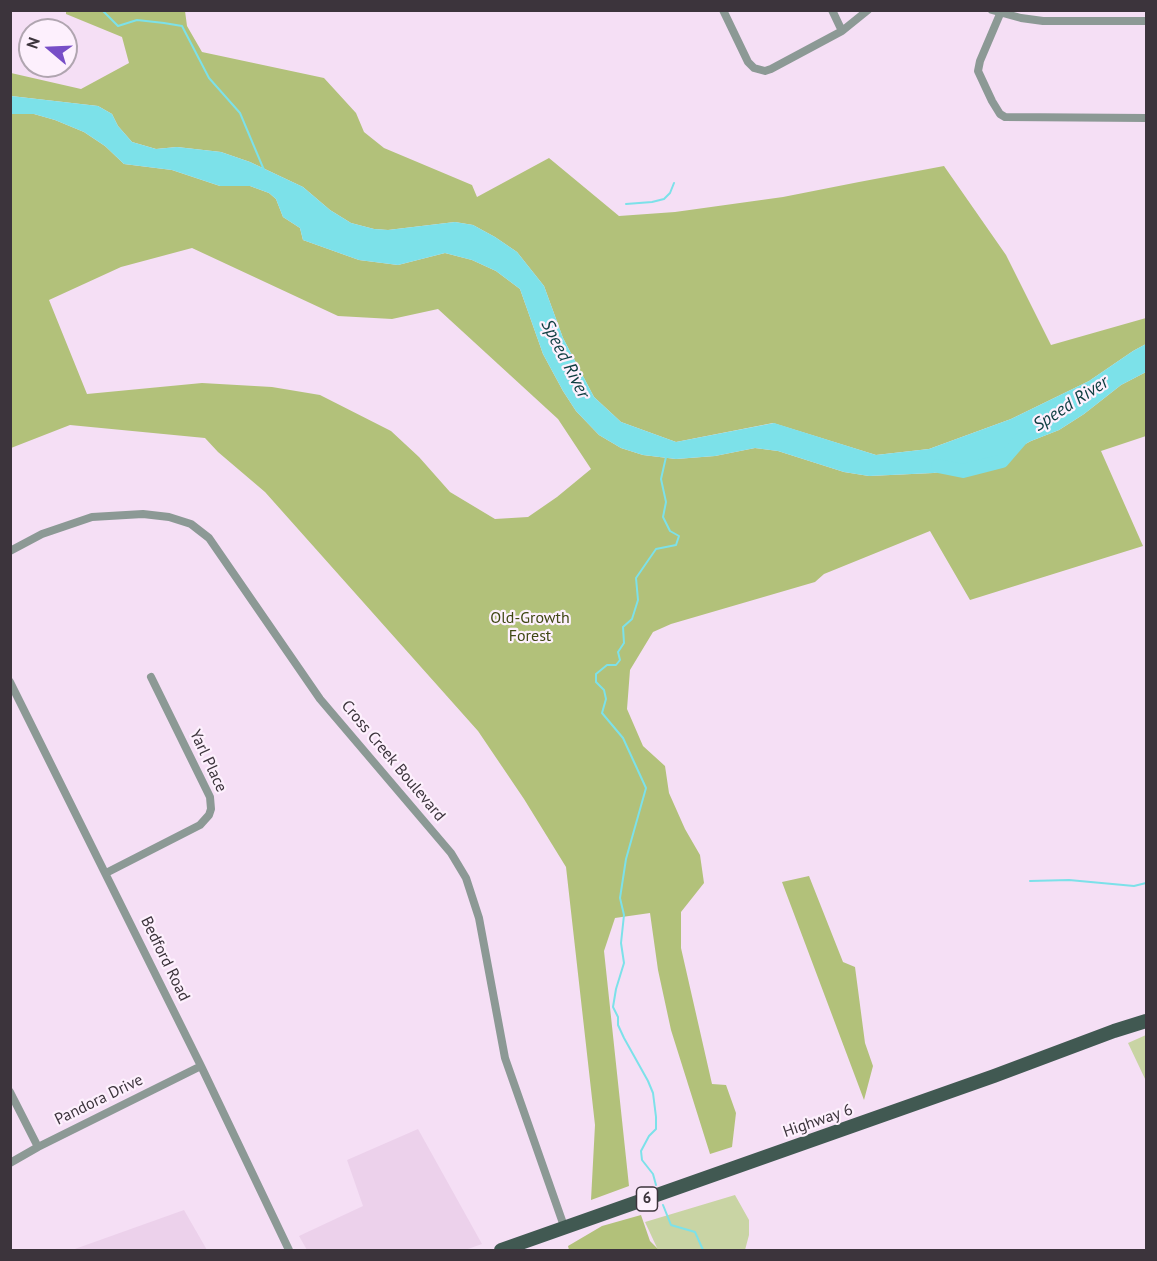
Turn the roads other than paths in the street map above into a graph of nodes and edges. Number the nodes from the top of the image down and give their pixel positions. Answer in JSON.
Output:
{"nodes":[{"id":1,"x":723,"y":10,"type":"edge"},
{"id":2,"x":832,"y":10,"type":"edge"},
{"id":3,"x":867,"y":10,"type":"edge"},
{"id":4,"x":996,"y":12,"type":"edge"},
{"id":5,"x":1146,"y":21,"type":"edge"},
{"id":6,"x":842,"y":31,"type":"junction"},
{"id":7,"x":1146,"y":118,"type":"edge"},
{"id":8,"x":10,"y":551,"type":"edge"},
{"id":9,"x":151,"y":677,"type":"dead end"},
{"id":10,"x":10,"y":682,"type":"edge"},
{"id":11,"x":106,"y":873,"type":"junction"},
{"id":12,"x":1146,"y":1021,"type":"edge"},
{"id":13,"x":201,"y":1066,"type":"junction"},
{"id":14,"x":10,"y":1092,"type":"edge"},
{"id":15,"x":38,"y":1147,"type":"junction"},
{"id":16,"x":10,"y":1163,"type":"edge"},
{"id":17,"x":565,"y":1228,"type":"junction"},
{"id":18,"x":289,"y":1251,"type":"edge"},
{"id":19,"x":501,"y":1251,"type":"edge"}],
"edges":[{"from":1,"to":6,"type":"street"},
{"from":2,"to":6,"type":"street"},
{"from":3,"to":6,"type":"street"},
{"from":4,"to":5,"type":"street"},
{"from":4,"to":7,"type":"street"},
{"from":8,"to":17,"type":"street","name":"Cross Creek Boulevard"},
{"from":9,"to":11,"type":"street","name":"Yarl Place"},
{"from":10,"to":11,"type":"street","name":"Bedford Road"},
{"from":11,"to":13,"type":"street","name":"Bedford Road"},
{"from":12,"to":17,"type":"main road","name":"Highway 6","number":"6"},
{"from":13,"to":15,"type":"street","name":"Pandora Drive"},
{"from":13,"to":18,"type":"street","name":"Bedford Road"},
{"from":14,"to":15,"type":"street"},
{"from":15,"to":16,"type":"street","name":"Pandora Drive"},
{"from":17,"to":19,"type":"main road","name":"Highway 6","number":"6"}]}
